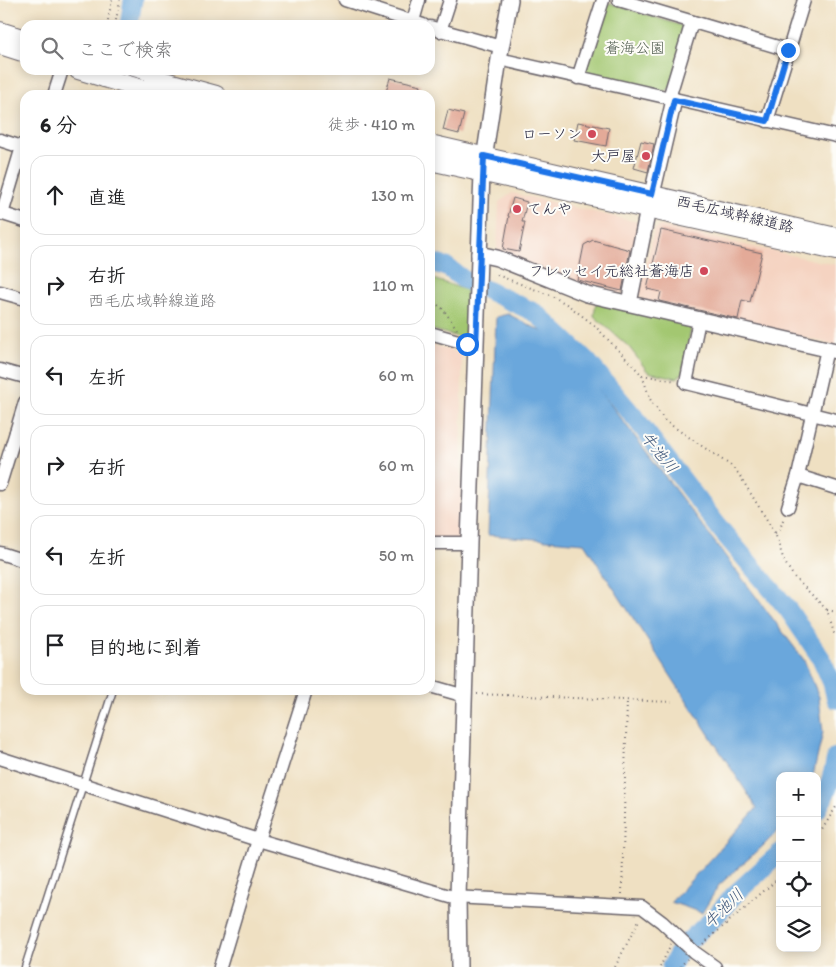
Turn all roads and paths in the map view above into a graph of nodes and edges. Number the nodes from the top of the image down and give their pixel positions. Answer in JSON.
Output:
{"nodes":[{"id":1,"x":112,"y":0,"type":"edge"},
{"id":2,"x":120,"y":0,"type":"edge"},
{"id":3,"x":345,"y":0,"type":"edge"},
{"id":4,"x":419,"y":0,"type":"edge"},
{"id":5,"x":450,"y":0,"type":"edge"},
{"id":6,"x":510,"y":0,"type":"edge"},
{"id":7,"x":603,"y":0,"type":"edge"},
{"id":8,"x":619,"y":0,"type":"edge"},
{"id":9,"x":804,"y":0,"type":"edge"},
{"id":10,"x":108,"y":20,"type":"edge"},
{"id":11,"x":116,"y":20,"type":"edge"},
{"id":12,"x":408,"y":20,"type":"edge"},
{"id":13,"x":418,"y":20,"type":"edge"},
{"id":14,"x":692,"y":22,"type":"junction"},
{"id":15,"x":435,"y":29,"type":"edge"},
{"id":16,"x":0,"y":31,"type":"edge"},
{"id":17,"x":20,"y":37,"type":"edge"},
{"id":18,"x":0,"y":45,"type":"edge"},
{"id":19,"x":788,"y":50,"type":"junction"},
{"id":20,"x":20,"y":51,"type":"edge"},
{"id":21,"x":500,"y":53,"type":"junction"},
{"id":22,"x":60,"y":75,"type":"edge"},
{"id":23,"x":94,"y":75,"type":"edge"},
{"id":24,"x":132,"y":75,"type":"edge"},
{"id":25,"x":578,"y":78,"type":"junction"},
{"id":26,"x":142,"y":82,"type":"junction"},
{"id":27,"x":56,"y":90,"type":"edge"},
{"id":28,"x":156,"y":90,"type":"edge"},
{"id":29,"x":188,"y":90,"type":"edge"},
{"id":30,"x":672,"y":99,"type":"junction"},
{"id":31,"x":767,"y":121,"type":"junction"},
{"id":32,"x":836,"y":136,"type":"edge"},
{"id":33,"x":0,"y":140,"type":"edge"},
{"id":34,"x":20,"y":146,"type":"edge"},
{"id":35,"x":435,"y":146,"type":"edge"},
{"id":36,"x":20,"y":156,"type":"edge"},
{"id":37,"x":435,"y":161,"type":"edge"},
{"id":38,"x":483,"y":164,"type":"junction"},
{"id":39,"x":650,"y":202,"type":"junction"},
{"id":40,"x":1,"y":213,"type":"edge"},
{"id":41,"x":20,"y":219,"type":"edge"},
{"id":42,"x":836,"y":237,"type":"edge"},
{"id":43,"x":836,"y":251,"type":"edge"},
{"id":44,"x":479,"y":254,"type":"junction"},
{"id":45,"x":497,"y":275,"type":"dead end"},
{"id":46,"x":0,"y":292,"type":"edge"},
{"id":47,"x":20,"y":298,"type":"edge"},
{"id":48,"x":435,"y":303,"type":"edge"},
{"id":49,"x":629,"y":303,"type":"junction"},
{"id":50,"x":699,"y":320,"type":"junction"},
{"id":51,"x":435,"y":334,"type":"edge"},
{"id":52,"x":456,"y":341,"type":"junction"},
{"id":53,"x":476,"y":346,"type":"junction"},
{"id":54,"x":832,"y":350,"type":"edge"},
{"id":55,"x":0,"y":370,"type":"edge"},
{"id":56,"x":642,"y":375,"type":"junction"},
{"id":57,"x":20,"y":376,"type":"edge"},
{"id":58,"x":686,"y":383,"type":"junction"},
{"id":59,"x":813,"y":414,"type":"junction"},
{"id":60,"x":836,"y":420,"type":"edge"},
{"id":61,"x":20,"y":436,"type":"edge"},
{"id":62,"x":798,"y":476,"type":"junction"},
{"id":63,"x":0,"y":484,"type":"edge"},
{"id":64,"x":836,"y":488,"type":"edge"},
{"id":65,"x":788,"y":507,"type":"joint"},
{"id":66,"x":775,"y":534,"type":"junction"},
{"id":67,"x":435,"y":543,"type":"edge"},
{"id":68,"x":469,"y":543,"type":"junction"},
{"id":69,"x":0,"y":553,"type":"edge"},
{"id":70,"x":20,"y":559,"type":"edge"},
{"id":71,"x":827,"y":610,"type":"junction"},
{"id":72,"x":836,"y":612,"type":"edge"},
{"id":73,"x":836,"y":636,"type":"edge"},
{"id":74,"x":435,"y":687,"type":"edge"},
{"id":75,"x":465,"y":694,"type":"junction"},
{"id":76,"x":111,"y":695,"type":"edge"},
{"id":77,"x":304,"y":695,"type":"edge"},
{"id":78,"x":627,"y":699,"type":"junction"},
{"id":79,"x":672,"y":702,"type":"dead end"},
{"id":80,"x":0,"y":758,"type":"edge"},
{"id":81,"x":84,"y":783,"type":"junction"},
{"id":82,"x":836,"y":807,"type":"edge"},
{"id":83,"x":821,"y":831,"type":"edge"},
{"id":84,"x":258,"y":840,"type":"junction"},
{"id":85,"x":776,"y":880,"type":"edge"},
{"id":86,"x":458,"y":897,"type":"junction"},
{"id":87,"x":622,"y":906,"type":"junction"},
{"id":88,"x":645,"y":908,"type":"junction"},
{"id":89,"x":677,"y":937,"type":"junction"},
{"id":90,"x":692,"y":950,"type":"junction"},
{"id":91,"x":25,"y":967,"type":"edge"},
{"id":92,"x":220,"y":967,"type":"edge"},
{"id":93,"x":460,"y":967,"type":"edge"},
{"id":94,"x":615,"y":967,"type":"edge"},
{"id":95,"x":660,"y":967,"type":"edge"},
{"id":96,"x":680,"y":967,"type":"edge"},
{"id":97,"x":716,"y":967,"type":"edge"}],
"edges":[{"from":1,"to":10,"type":"path"},
{"from":2,"to":11,"type":"path"},
{"from":3,"to":12,"type":"street"},
{"from":4,"to":13,"type":"street"},
{"from":5,"to":15,"type":"street"},
{"from":6,"to":21,"type":"street"},
{"from":7,"to":25,"type":"street"},
{"from":8,"to":14,"type":"street"},
{"from":9,"to":19,"type":"street"},
{"from":14,"to":19,"type":"street"},
{"from":14,"to":30,"type":"street"},
{"from":15,"to":21,"type":"street"},
{"from":16,"to":17,"type":"main road"},
{"from":18,"to":20,"type":"main road"},
{"from":19,"to":31,"type":"street"},
{"from":21,"to":25,"type":"street"},
{"from":21,"to":38,"type":"street"},
{"from":22,"to":27,"type":"street"},
{"from":23,"to":26,"type":"main road","bridge":true},
{"from":24,"to":26,"type":"main road"},
{"from":25,"to":30,"type":"street"},
{"from":26,"to":28,"type":"main road"},
{"from":26,"to":29,"type":"main road"},
{"from":30,"to":31,"type":"street"},
{"from":30,"to":39,"type":"street"},
{"from":31,"to":32,"type":"street"},
{"from":33,"to":34,"type":"street"},
{"from":35,"to":38,"type":"main road","name":"西毛広域幹線道路"},
{"from":36,"to":40,"type":"street"},
{"from":37,"to":38,"type":"main road","name":"西毛広域幹線道路"},
{"from":38,"to":39,"type":"main road","name":"西毛広域幹線道路"},
{"from":38,"to":44,"type":"street"},
{"from":39,"to":42,"type":"main road","name":"西毛広域幹線道路"},
{"from":39,"to":43,"type":"main road","name":"西毛広域幹線道路"},
{"from":39,"to":49,"type":"street"},
{"from":40,"to":41,"type":"street"},
{"from":44,"to":49,"type":"street"},
{"from":44,"to":53,"type":"street"},
{"from":45,"to":56,"type":"path"},
{"from":46,"to":47,"type":"street"},
{"from":48,"to":52,"type":"path"},
{"from":49,"to":50,"type":"street"},
{"from":50,"to":54,"type":"street"},
{"from":50,"to":58,"type":"street"},
{"from":51,"to":52,"type":"street"},
{"from":52,"to":53,"type":"street"},
{"from":53,"to":68,"type":"street"},
{"from":54,"to":59,"type":"street"},
{"from":55,"to":57,"type":"street"},
{"from":56,"to":58,"type":"path"},
{"from":56,"to":66,"type":"path"},
{"from":58,"to":59,"type":"street"},
{"from":59,"to":60,"type":"street"},
{"from":59,"to":62,"type":"street"},
{"from":61,"to":63,"type":"street"},
{"from":62,"to":64,"type":"street"},
{"from":62,"to":65,"type":"street"},
{"from":65,"to":66,"type":"path"},
{"from":66,"to":71,"type":"path"},
{"from":67,"to":68,"type":"street"},
{"from":68,"to":75,"type":"street"},
{"from":69,"to":70,"type":"street"},
{"from":71,"to":72,"type":"path"},
{"from":71,"to":73,"type":"path"},
{"from":74,"to":75,"type":"street"},
{"from":75,"to":78,"type":"path"},
{"from":75,"to":86,"type":"street"},
{"from":76,"to":81,"type":"lane"},
{"from":77,"to":84,"type":"street"},
{"from":78,"to":79,"type":"path"},
{"from":78,"to":87,"type":"path"},
{"from":80,"to":81,"type":"street"},
{"from":81,"to":84,"type":"street"},
{"from":81,"to":91,"type":"lane"},
{"from":82,"to":83,"type":"path"},
{"from":84,"to":86,"type":"street"},
{"from":84,"to":92,"type":"street"},
{"from":85,"to":90,"type":"path"},
{"from":86,"to":87,"type":"street"},
{"from":86,"to":93,"type":"street"},
{"from":87,"to":88,"type":"street"},
{"from":88,"to":89,"type":"street"},
{"from":88,"to":94,"type":"path"},
{"from":89,"to":90,"type":"street"},
{"from":89,"to":95,"type":"path"},
{"from":90,"to":96,"type":"path"},
{"from":90,"to":97,"type":"street"}]}
